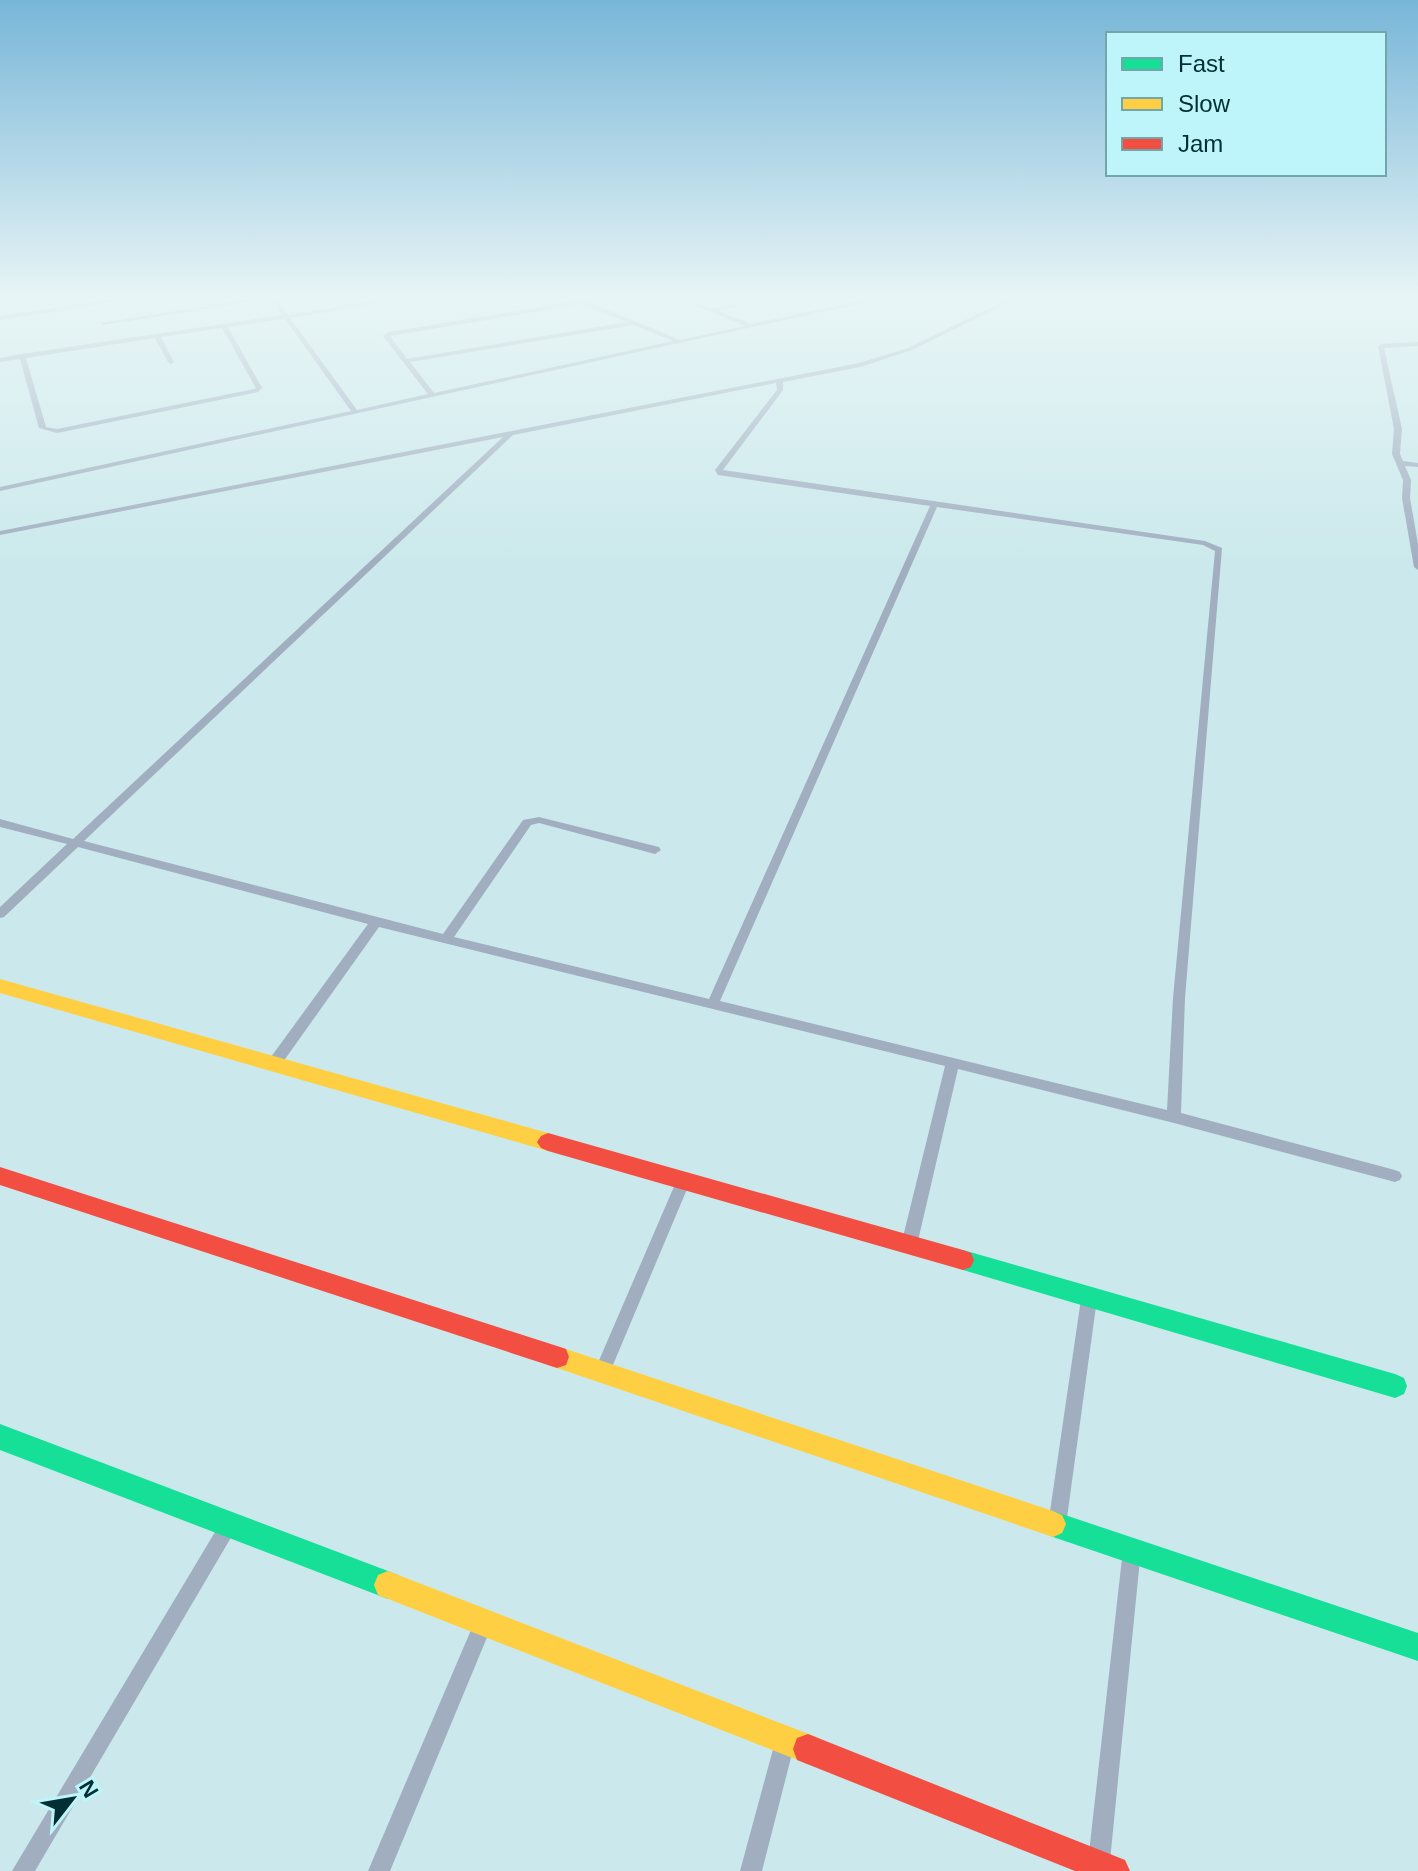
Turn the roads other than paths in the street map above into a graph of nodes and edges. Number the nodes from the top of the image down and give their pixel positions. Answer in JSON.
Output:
{"nodes":[{"id":1,"x":31,"y":388,"type":"edge"},
{"id":2,"x":259,"y":388,"type":"edge"},
{"id":3,"x":338,"y":388,"type":"edge"},
{"id":4,"x":427,"y":388,"type":"edge"},
{"id":5,"x":468,"y":388,"type":"edge"},
{"id":6,"x":737,"y":388,"type":"edge"},
{"id":7,"x":780,"y":388,"type":"edge"},
{"id":8,"x":1390,"y":388,"type":"edge"},
{"id":9,"x":433,"y":396,"type":"junction"},
{"id":10,"x":356,"y":413,"type":"junction"},
{"id":11,"x":511,"y":433,"type":"junction"},
{"id":12,"x":1401,"y":463,"type":"junction"},
{"id":13,"x":1418,"y":465,"type":"edge"},
{"id":14,"x":0,"y":489,"type":"edge"},
{"id":15,"x":935,"y":503,"type":"junction"},
{"id":16,"x":0,"y":533,"type":"edge"},
{"id":17,"x":1418,"y":567,"type":"edge"},
{"id":18,"x":0,"y":823,"type":"edge"},
{"id":19,"x":75,"y":842,"type":"junction"},
{"id":20,"x":655,"y":850,"type":"dead end"},
{"id":21,"x":0,"y":914,"type":"edge"},
{"id":22,"x":376,"y":922,"type":"junction"},
{"id":23,"x":446,"y":939,"type":"junction"},
{"id":24,"x":0,"y":986,"type":"edge"},
{"id":25,"x":713,"y":1003,"type":"junction"},
{"id":26,"x":273,"y":1065,"type":"junction"},
{"id":27,"x":952,"y":1065,"type":"junction"},
{"id":28,"x":1174,"y":1117,"type":"junction"},
{"id":29,"x":0,"y":1176,"type":"edge"},
{"id":30,"x":1395,"y":1176,"type":"dead end"},
{"id":31,"x":683,"y":1182,"type":"junction"},
{"id":32,"x":909,"y":1245,"type":"junction"},
{"id":33,"x":1089,"y":1299,"type":"junction"},
{"id":34,"x":602,"y":1372,"type":"junction"},
{"id":35,"x":1395,"y":1386,"type":"dead end"},
{"id":36,"x":0,"y":1437,"type":"edge"},
{"id":37,"x":230,"y":1523,"type":"junction"},
{"id":38,"x":1057,"y":1525,"type":"junction"},
{"id":39,"x":1132,"y":1549,"type":"junction"},
{"id":40,"x":484,"y":1623,"type":"junction"},
{"id":41,"x":1418,"y":1647,"type":"edge"},
{"id":42,"x":785,"y":1742,"type":"junction"},
{"id":43,"x":1104,"y":1869,"type":"edge"},
{"id":44,"x":23,"y":1871,"type":"edge"},
{"id":45,"x":379,"y":1871,"type":"edge"},
{"id":46,"x":751,"y":1871,"type":"edge"}],
"edges":[{"from":1,"to":2,"type":"street"},
{"from":3,"to":10,"type":"street"},
{"from":4,"to":9,"type":"street"},
{"from":5,"to":9,"type":"street"},
{"from":6,"to":11,"type":"street"},
{"from":7,"to":15,"type":"street"},
{"from":8,"to":12,"type":"street"},
{"from":9,"to":10,"type":"street"},
{"from":10,"to":14,"type":"street"},
{"from":11,"to":16,"type":"street"},
{"from":11,"to":19,"type":"street"},
{"from":12,"to":13,"type":"street"},
{"from":12,"to":17,"type":"street"},
{"from":15,"to":25,"type":"street"},
{"from":15,"to":28,"type":"street"},
{"from":18,"to":19,"type":"street"},
{"from":19,"to":21,"type":"street"},
{"from":19,"to":22,"type":"street"},
{"from":20,"to":23,"type":"street"},
{"from":22,"to":23,"type":"street"},
{"from":22,"to":26,"type":"street"},
{"from":23,"to":25,"type":"street"},
{"from":24,"to":26,"type":"street"},
{"from":25,"to":27,"type":"street"},
{"from":26,"to":31,"type":"street"},
{"from":27,"to":28,"type":"street"},
{"from":27,"to":32,"type":"street"},
{"from":28,"to":30,"type":"street"},
{"from":29,"to":34,"type":"street"},
{"from":31,"to":32,"type":"street"},
{"from":31,"to":34,"type":"street"},
{"from":32,"to":33,"type":"street"},
{"from":33,"to":35,"type":"street"},
{"from":33,"to":38,"type":"street"},
{"from":34,"to":38,"type":"street"},
{"from":36,"to":37,"type":"street"},
{"from":37,"to":40,"type":"street"},
{"from":37,"to":44,"type":"street"},
{"from":38,"to":39,"type":"street"},
{"from":39,"to":41,"type":"street"},
{"from":39,"to":43,"type":"street"},
{"from":40,"to":42,"type":"street"},
{"from":40,"to":45,"type":"street"},
{"from":42,"to":43,"type":"street"},
{"from":42,"to":46,"type":"street"}]}
